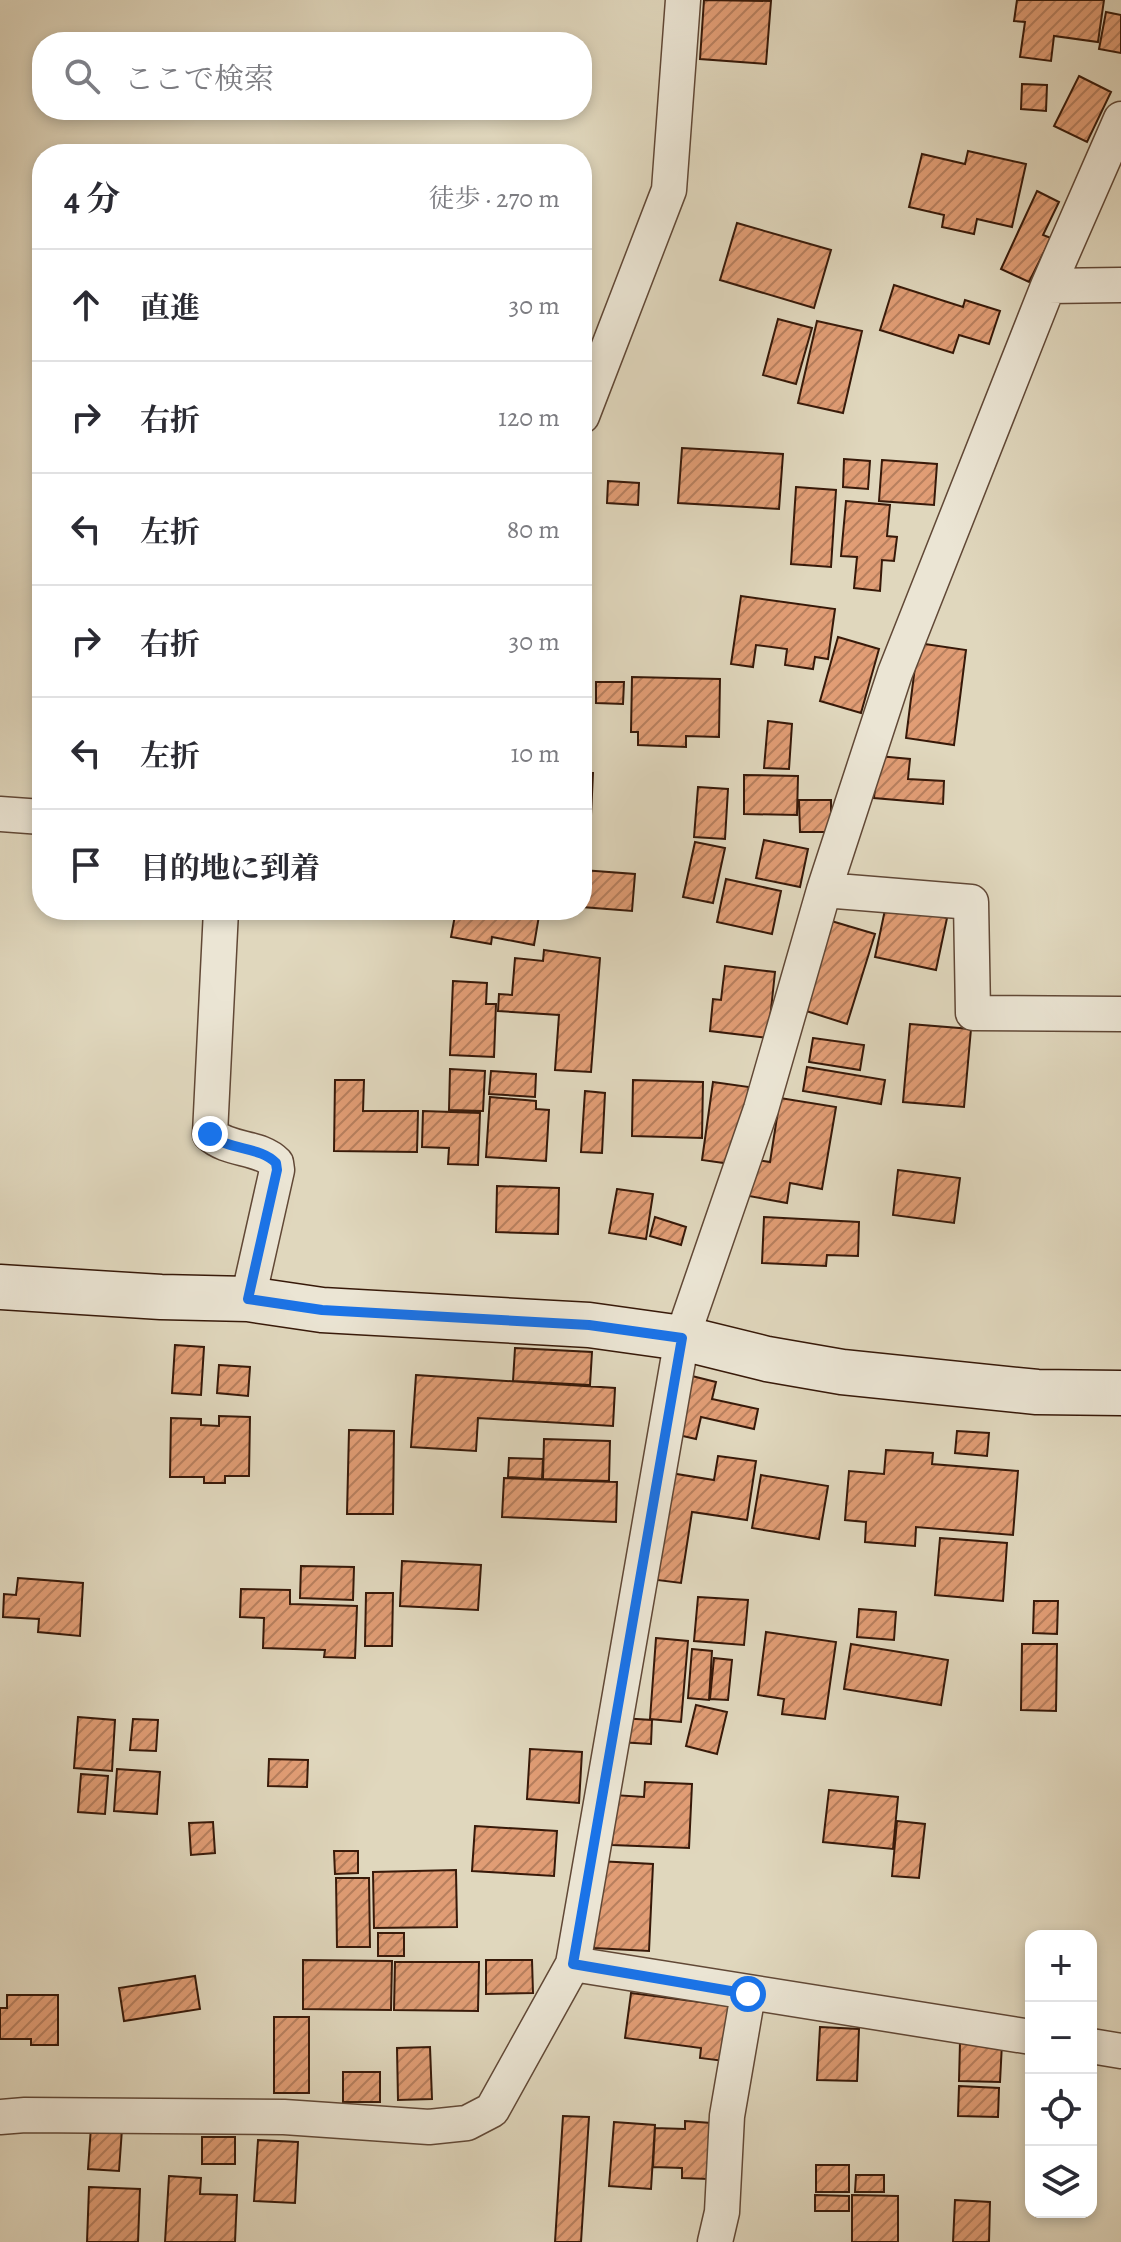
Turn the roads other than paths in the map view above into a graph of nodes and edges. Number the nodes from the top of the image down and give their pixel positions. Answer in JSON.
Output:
{"nodes":[{"id":1,"x":683,"y":0,"type":"edge"},
{"id":2,"x":1121,"y":119,"type":"edge"},
{"id":3,"x":1121,"y":285,"type":"edge"},
{"id":4,"x":1048,"y":286,"type":"junction"},
{"id":5,"x":592,"y":390,"type":"edge"},
{"id":6,"x":0,"y":814,"type":"edge"},
{"id":7,"x":32,"y":816,"type":"edge"},
{"id":8,"x":824,"y":890,"type":"junction"},
{"id":9,"x":221,"y":920,"type":"edge"},
{"id":10,"x":1121,"y":1014,"type":"edge"},
{"id":11,"x":0,"y":1287,"type":"edge"},
{"id":12,"x":248,"y":1299,"type":"junction"},
{"id":13,"x":682,"y":1338,"type":"junction"},
{"id":14,"x":1121,"y":1393,"type":"edge"},
{"id":15,"x":573,"y":1964,"type":"junction"},
{"id":16,"x":748,"y":1994,"type":"junction"},
{"id":17,"x":1025,"y":2036,"type":"edge"},
{"id":18,"x":1097,"y":2047,"type":"edge"},
{"id":19,"x":1121,"y":2051,"type":"edge"},
{"id":20,"x":0,"y":2117,"type":"edge"},
{"id":21,"x":715,"y":2242,"type":"edge"}],
"edges":[{"from":1,"to":5,"type":"street"},
{"from":2,"to":4,"type":"street"},
{"from":3,"to":4,"type":"street"},
{"from":4,"to":8,"type":"street"},
{"from":6,"to":7,"type":"street"},
{"from":8,"to":10,"type":"street"},
{"from":8,"to":13,"type":"street"},
{"from":9,"to":12,"type":"street"},
{"from":11,"to":12,"type":"street"},
{"from":12,"to":13,"type":"street"},
{"from":13,"to":14,"type":"street"},
{"from":13,"to":15,"type":"street"},
{"from":15,"to":16,"type":"street"},
{"from":15,"to":20,"type":"street"},
{"from":16,"to":17,"type":"street"},
{"from":16,"to":21,"type":"street"},
{"from":18,"to":19,"type":"street"}]}
